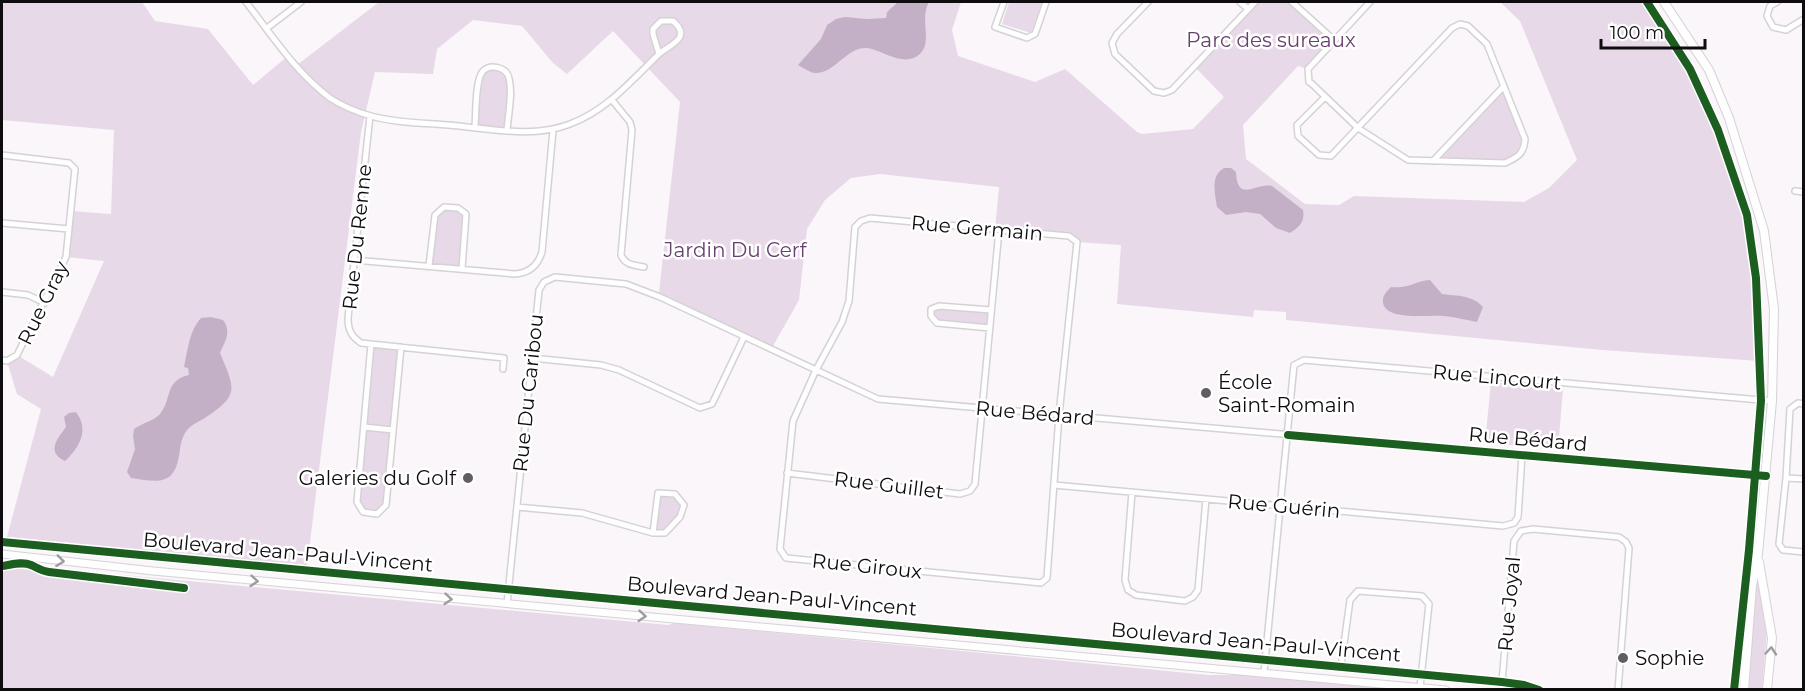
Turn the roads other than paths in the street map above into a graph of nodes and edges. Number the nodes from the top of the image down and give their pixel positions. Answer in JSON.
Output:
{"nodes":[{"id":1,"x":246,"y":2,"type":"edge"},
{"id":2,"x":301,"y":2,"type":"edge"},
{"id":3,"x":1004,"y":2,"type":"edge"},
{"id":4,"x":1046,"y":2,"type":"edge"},
{"id":5,"x":1148,"y":2,"type":"edge"},
{"id":6,"x":1240,"y":2,"type":"edge"},
{"id":7,"x":1255,"y":2,"type":"edge"},
{"id":8,"x":1292,"y":2,"type":"edge"},
{"id":9,"x":1370,"y":2,"type":"edge"},
{"id":10,"x":1664,"y":2,"type":"edge"},
{"id":11,"x":1777,"y":2,"type":"edge"},
{"id":12,"x":1248,"y":9,"type":"junction"},
{"id":13,"x":1803,"y":19,"type":"edge"},
{"id":14,"x":267,"y":28,"type":"junction"},
{"id":15,"x":1334,"y":40,"type":"junction"},
{"id":16,"x":659,"y":54,"type":"junction"},
{"id":17,"x":1504,"y":86,"type":"junction"},
{"id":18,"x":1325,"y":97,"type":"junction"},
{"id":19,"x":612,"y":100,"type":"junction"},
{"id":20,"x":370,"y":116,"type":"junction"},
{"id":21,"x":475,"y":127,"type":"junction"},
{"id":22,"x":1358,"y":128,"type":"junction"},
{"id":23,"x":553,"y":130,"type":"junction"},
{"id":24,"x":507,"y":131,"type":"junction"},
{"id":25,"x":2,"y":155,"type":"edge"},
{"id":26,"x":1433,"y":161,"type":"junction"},
{"id":27,"x":1795,"y":191,"type":"dead end"},
{"id":28,"x":1803,"y":192,"type":"edge"},
{"id":29,"x":2,"y":223,"type":"edge"},
{"id":30,"x":69,"y":229,"type":"junction"},
{"id":31,"x":999,"y":230,"type":"junction"},
{"id":32,"x":354,"y":260,"type":"junction"},
{"id":33,"x":429,"y":266,"type":"junction"},
{"id":34,"x":644,"y":267,"type":"dead end"},
{"id":35,"x":462,"y":269,"type":"junction"},
{"id":36,"x":544,"y":282,"type":"joint"},
{"id":37,"x":2,"y":292,"type":"edge"},
{"id":38,"x":45,"y":303,"type":"junction"},
{"id":39,"x":992,"y":310,"type":"junction"},
{"id":40,"x":990,"y":328,"type":"junction"},
{"id":41,"x":744,"y":337,"type":"junction"},
{"id":42,"x":371,"y":344,"type":"junction"},
{"id":43,"x":400,"y":347,"type":"junction"},
{"id":44,"x":532,"y":358,"type":"junction"},
{"id":45,"x":2,"y":360,"type":"edge"},
{"id":46,"x":504,"y":369,"type":"dead end"},
{"id":47,"x":816,"y":370,"type":"junction"},
{"id":48,"x":1772,"y":401,"type":"junction"},
{"id":49,"x":1801,"y":404,"type":"edge"},
{"id":50,"x":982,"y":408,"type":"junction"},
{"id":51,"x":1059,"y":415,"type":"junction"},
{"id":52,"x":364,"y":427,"type":"junction"},
{"id":53,"x":393,"y":430,"type":"junction"},
{"id":54,"x":1288,"y":435,"type":"junction"},
{"id":55,"x":1522,"y":455,"type":"junction"},
{"id":56,"x":788,"y":472,"type":"junction"},
{"id":57,"x":1766,"y":476,"type":"junction"},
{"id":58,"x":1786,"y":478,"type":"junction"},
{"id":59,"x":1803,"y":479,"type":"edge"},
{"id":60,"x":1054,"y":485,"type":"junction"},
{"id":61,"x":1132,"y":492,"type":"junction"},
{"id":62,"x":1206,"y":499,"type":"junction"},
{"id":63,"x":1281,"y":506,"type":"junction"},
{"id":64,"x":517,"y":507,"type":"junction"},
{"id":65,"x":653,"y":533,"type":"junction"},
{"id":66,"x":2,"y":542,"type":"edge"},
{"id":67,"x":1803,"y":552,"type":"edge"},
{"id":68,"x":1758,"y":554,"type":"junction"},
{"id":69,"x":2,"y":555,"type":"edge"},
{"id":70,"x":509,"y":588,"type":"junction"},
{"id":71,"x":507,"y":604,"type":"junction"},
{"id":72,"x":1266,"y":659,"type":"junction"},
{"id":73,"x":1341,"y":666,"type":"junction"},
{"id":74,"x":1264,"y":672,"type":"junction"},
{"id":75,"x":1421,"y":674,"type":"junction"},
{"id":76,"x":1502,"y":682,"type":"junction"},
{"id":77,"x":1420,"y":687,"type":"junction"},
{"id":78,"x":1446,"y":690,"type":"edge"},
{"id":79,"x":1539,"y":690,"type":"edge"},
{"id":80,"x":1618,"y":690,"type":"edge"},
{"id":81,"x":1744,"y":690,"type":"edge"},
{"id":82,"x":1767,"y":690,"type":"edge"}],
"edges":[{"from":1,"to":14,"type":"street"},
{"from":2,"to":14,"type":"street"},
{"from":3,"to":4,"type":"street"},
{"from":5,"to":12,"type":"street"},
{"from":6,"to":12,"type":"street"},
{"from":7,"to":12,"type":"street"},
{"from":8,"to":15,"type":"street"},
{"from":9,"to":15,"type":"street"},
{"from":10,"to":48,"type":"main road"},
{"from":11,"to":13,"type":"street"},
{"from":14,"to":20,"type":"street"},
{"from":15,"to":18,"type":"street"},
{"from":16,"to":16,"type":"street"},
{"from":16,"to":19,"type":"street"},
{"from":17,"to":22,"type":"street"},
{"from":17,"to":26,"type":"street"},
{"from":17,"to":26,"type":"street"},
{"from":18,"to":22,"type":"street"},
{"from":18,"to":22,"type":"street"},
{"from":19,"to":23,"type":"street"},
{"from":19,"to":34,"type":"street"},
{"from":20,"to":21,"type":"street"},
{"from":20,"to":32,"type":"street","name":"Rue Du Renne"},
{"from":21,"to":24,"type":"street"},
{"from":21,"to":24,"type":"street"},
{"from":22,"to":26,"type":"street"},
{"from":23,"to":24,"type":"street"},
{"from":23,"to":35,"type":"street"},
{"from":25,"to":30,"type":"street","name":"Rue Gray"},
{"from":27,"to":28,"type":"street"},
{"from":29,"to":30,"type":"street"},
{"from":30,"to":38,"type":"street","name":"Rue Gray"},
{"from":31,"to":39,"type":"street","name":"Rue Guillet"},
{"from":31,"to":47,"type":"street","name":"Rue Germain"},
{"from":31,"to":51,"type":"street","name":"Rue Germain"},
{"from":32,"to":33,"type":"street"},
{"from":32,"to":42,"type":"street","name":"Rue Du Renne"},
{"from":33,"to":35,"type":"street"},
{"from":33,"to":35,"type":"street"},
{"from":36,"to":41,"type":"street","name":"Rue Bédard"},
{"from":36,"to":44,"type":"street","name":"Rue Du Caribou"},
{"from":37,"to":38,"type":"street"},
{"from":38,"to":45,"type":"street","name":"Rue Gray"},
{"from":39,"to":40,"type":"street","name":"Rue Guillet"},
{"from":39,"to":40,"type":"street"},
{"from":40,"to":50,"type":"street","name":"Rue Guillet"},
{"from":41,"to":44,"type":"street"},
{"from":41,"to":47,"type":"street","name":"Rue Bédard"},
{"from":42,"to":43,"type":"street","name":"Rue Du Renne"},
{"from":42,"to":52,"type":"street"},
{"from":43,"to":46,"type":"street","name":"Rue Du Renne"},
{"from":43,"to":53,"type":"street"},
{"from":44,"to":64,"type":"street","name":"Rue Du Caribou"},
{"from":47,"to":50,"type":"street","name":"Rue Bédard"},
{"from":47,"to":56,"type":"street","name":"Rue Giroux"},
{"from":48,"to":54,"type":"street","name":"Rue Lincourt"},
{"from":48,"to":57,"type":"main road"},
{"from":49,"to":58,"type":"street"},
{"from":50,"to":51,"type":"street","name":"Rue Bédard"},
{"from":50,"to":56,"type":"street","name":"Rue Guillet"},
{"from":51,"to":54,"type":"street","name":"Rue Bédard"},
{"from":51,"to":60,"type":"street"},
{"from":52,"to":53,"type":"street"},
{"from":52,"to":53,"type":"street"},
{"from":54,"to":55,"type":"street","name":"Rue Bédard"},
{"from":54,"to":63,"type":"street"},
{"from":55,"to":57,"type":"street","name":"Rue Bédard"},
{"from":55,"to":63,"type":"street","name":"Rue Guérin"},
{"from":56,"to":60,"type":"street","name":"Rue Giroux"},
{"from":57,"to":68,"type":"main road"},
{"from":58,"to":59,"type":"street"},
{"from":58,"to":67,"type":"street"},
{"from":60,"to":61,"type":"street","name":"Rue Guérin"},
{"from":61,"to":62,"type":"street","name":"Rue Guérin"},
{"from":61,"to":62,"type":"street"},
{"from":62,"to":63,"type":"street","name":"Rue Guérin"},
{"from":63,"to":72,"type":"street"},
{"from":64,"to":65,"type":"street"},
{"from":64,"to":70,"type":"street","name":"Rue Du Caribou"},
{"from":65,"to":65,"type":"street"},
{"from":66,"to":70,"type":"street","name":"Boulevard Jean-Paul-Vincent"},
{"from":68,"to":81,"type":"main road"},
{"from":82,"to":68,"type":"main road","one_way":true},
{"from":69,"to":71,"type":"street","name":"Boulevard Jean-Paul-Vincent","one_way":true},
{"from":70,"to":71,"type":"street","name":"Rue Du Caribou"},
{"from":70,"to":72,"type":"street","name":"Boulevard Jean-Paul-Vincent"},
{"from":71,"to":74,"type":"street","name":"Boulevard Jean-Paul-Vincent","one_way":true},
{"from":72,"to":73,"type":"street","name":"Boulevard Jean-Paul-Vincent"},
{"from":72,"to":74,"type":"street"},
{"from":73,"to":75,"type":"street","name":"Boulevard Jean-Paul-Vincent"},
{"from":73,"to":75,"type":"street"},
{"from":74,"to":77,"type":"street","name":"Boulevard Jean-Paul-Vincent"},
{"from":75,"to":76,"type":"street","name":"Boulevard Jean-Paul-Vincent"},
{"from":75,"to":77,"type":"street"},
{"from":76,"to":79,"type":"street","name":"Boulevard Jean-Paul-Vincent"},
{"from":76,"to":80,"type":"street","name":"Rue Joyal"},
{"from":77,"to":78,"type":"street","name":"Boulevard Jean-Paul-Vincent"}]}
